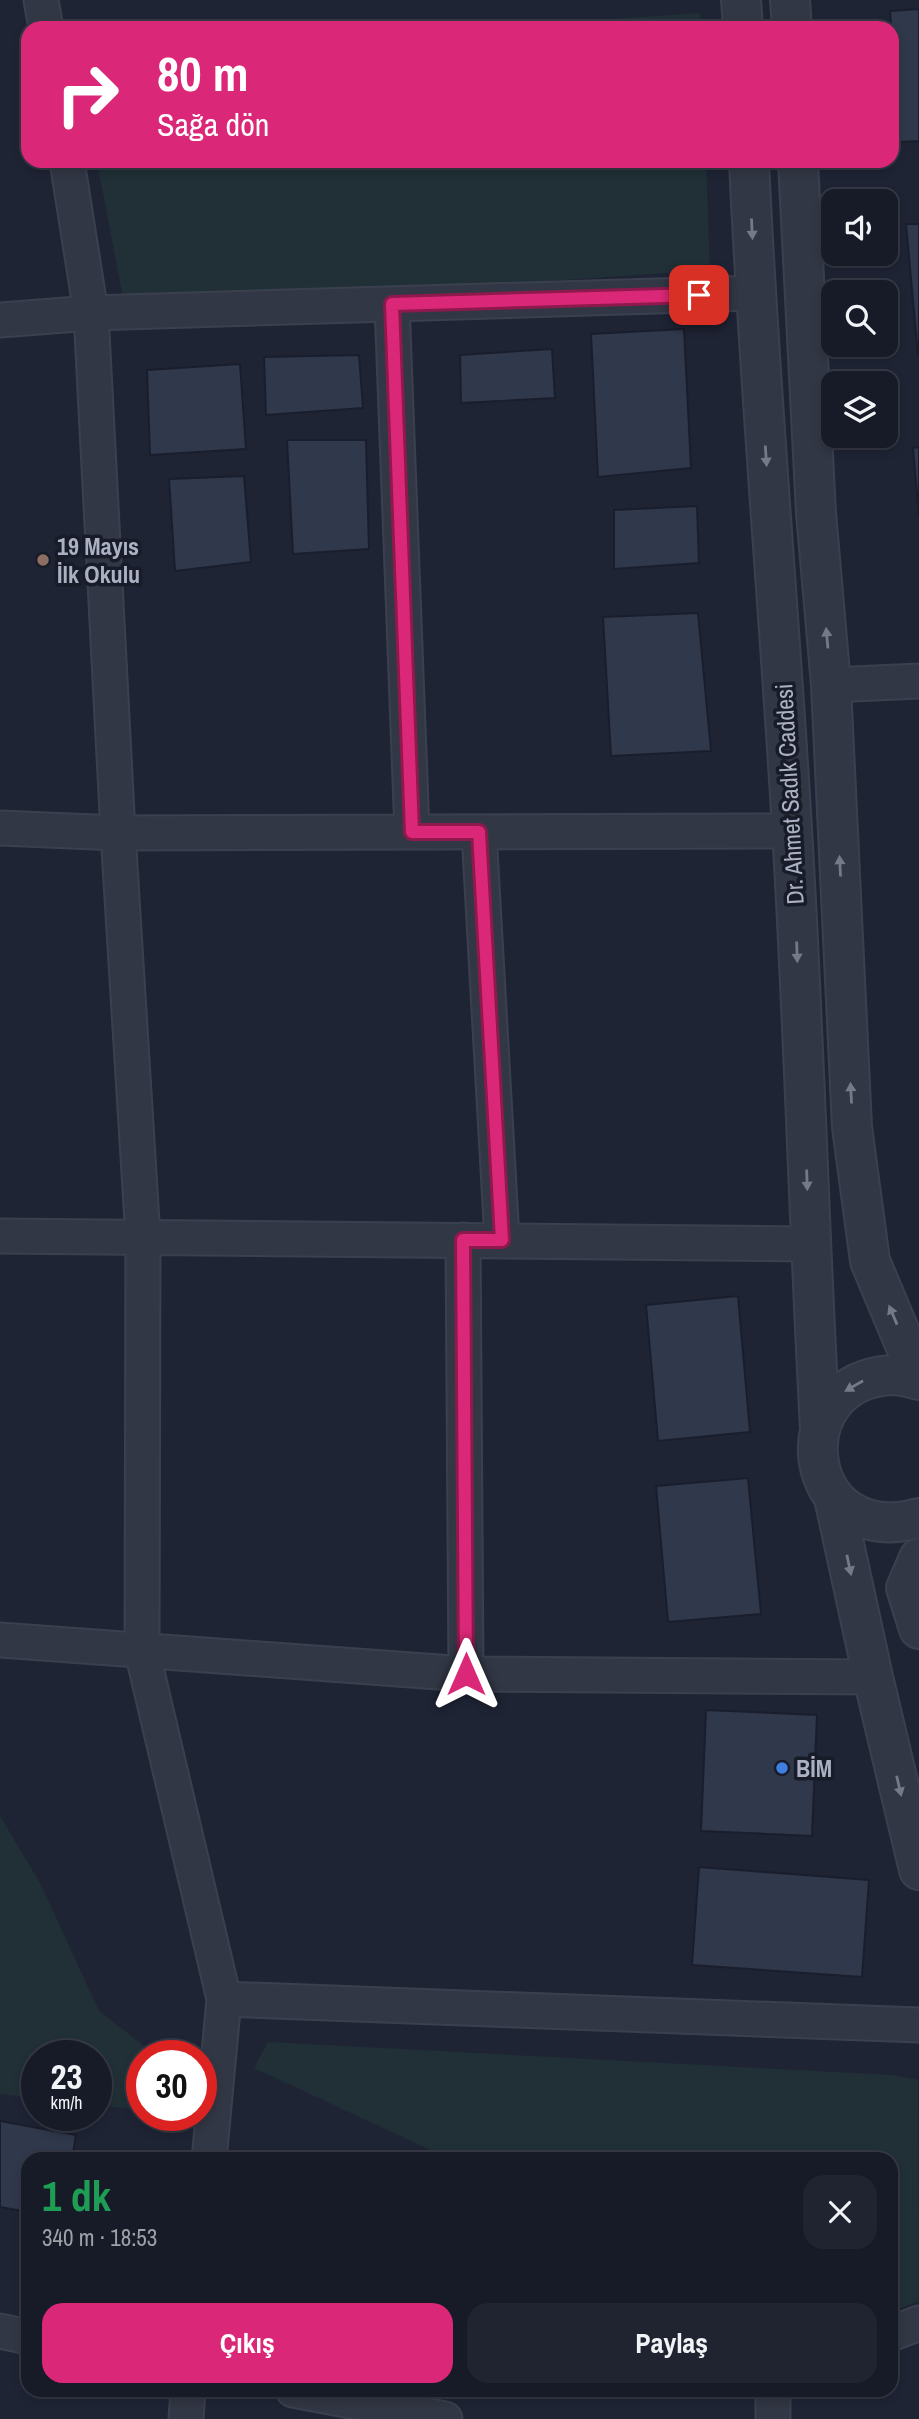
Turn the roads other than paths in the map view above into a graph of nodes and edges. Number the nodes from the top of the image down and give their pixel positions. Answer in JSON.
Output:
{"nodes":[{"id":1,"x":41,"y":0,"type":"edge"},
{"id":2,"x":741,"y":0,"type":"edge"},
{"id":3,"x":790,"y":0,"type":"edge"},
{"id":4,"x":45,"y":21,"type":"edge"},
{"id":5,"x":742,"y":21,"type":"edge"},
{"id":6,"x":792,"y":21,"type":"edge"},
{"id":7,"x":68,"y":168,"type":"edge"},
{"id":8,"x":749,"y":168,"type":"edge"},
{"id":9,"x":798,"y":168,"type":"edge"},
{"id":10,"x":755,"y":293,"type":"junction"},
{"id":11,"x":392,"y":304,"type":"junction"},
{"id":12,"x":91,"y":313,"type":"junction"},
{"id":13,"x":0,"y":320,"type":"edge"},
{"id":14,"x":919,"y":681,"type":"edge"},
{"id":15,"x":831,"y":685,"type":"junction"},
{"id":16,"x":0,"y":828,"type":"edge"},
{"id":17,"x":793,"y":831,"type":"junction"},
{"id":18,"x":412,"y":832,"type":"junction"},
{"id":19,"x":479,"y":832,"type":"junction"},
{"id":20,"x":118,"y":833,"type":"junction"},
{"id":21,"x":0,"y":1236,"type":"edge"},
{"id":22,"x":143,"y":1238,"type":"junction"},
{"id":23,"x":463,"y":1240,"type":"junction"},
{"id":24,"x":502,"y":1240,"type":"junction"},
{"id":25,"x":809,"y":1244,"type":"junction"},
{"id":26,"x":919,"y":1379,"type":"edge"},
{"id":27,"x":820,"y":1428,"type":"junction"},
{"id":28,"x":834,"y":1498,"type":"junction"},
{"id":29,"x":919,"y":1518,"type":"edge"},
{"id":30,"x":919,"y":1558,"type":"edge"},
{"id":31,"x":919,"y":1629,"type":"edge"},
{"id":32,"x":0,"y":1640,"type":"edge"},
{"id":33,"x":142,"y":1651,"type":"junction"},
{"id":34,"x":466,"y":1674,"type":"junction"},
{"id":35,"x":873,"y":1676,"type":"junction"},
{"id":36,"x":919,"y":1870,"type":"edge"},
{"id":37,"x":224,"y":1999,"type":"junction"},
{"id":38,"x":919,"y":2025,"type":"edge"},
{"id":39,"x":210,"y":2152,"type":"edge"},
{"id":40,"x":919,"y":2323,"type":"edge"},
{"id":41,"x":0,"y":2331,"type":"edge"},
{"id":42,"x":898,"y":2331,"type":"edge"},
{"id":43,"x":21,"y":2336,"type":"edge"},
{"id":44,"x":188,"y":2397,"type":"edge"},
{"id":45,"x":330,"y":2397,"type":"edge"},
{"id":46,"x":773,"y":2397,"type":"edge"},
{"id":47,"x":186,"y":2419,"type":"edge"},
{"id":48,"x":445,"y":2419,"type":"edge"},
{"id":49,"x":773,"y":2419,"type":"edge"}],
"edges":[{"from":1,"to":4,"type":"street"},
{"from":2,"to":5,"type":"street"},
{"from":3,"to":6,"type":"street"},
{"from":7,"to":12,"type":"street"},
{"from":8,"to":10,"type":"street","name":"Dr. Ahmet Sadık Caddesi","one_way":true},
{"from":15,"to":9,"type":"street","name":"Dr. Ahmet Sadık Caddesi","one_way":true},
{"from":10,"to":11,"type":"street"},
{"from":10,"to":17,"type":"street","name":"Dr. Ahmet Sadık Caddesi","one_way":true},
{"from":11,"to":12,"type":"street"},
{"from":11,"to":18,"type":"street"},
{"from":12,"to":13,"type":"street"},
{"from":12,"to":20,"type":"street"},
{"from":14,"to":15,"type":"street"},
{"from":26,"to":15,"type":"street","name":"Dr. Ahmet Sadık Caddesi","one_way":true},
{"from":16,"to":20,"type":"street"},
{"from":17,"to":19,"type":"street"},
{"from":17,"to":25,"type":"street","name":"Dr. Ahmet Sadık Caddesi","one_way":true},
{"from":18,"to":19,"type":"street"},
{"from":18,"to":20,"type":"street"},
{"from":19,"to":24,"type":"street"},
{"from":20,"to":22,"type":"street"},
{"from":21,"to":22,"type":"street"},
{"from":22,"to":23,"type":"street"},
{"from":22,"to":33,"type":"street"},
{"from":23,"to":24,"type":"street"},
{"from":23,"to":34,"type":"street"},
{"from":24,"to":25,"type":"street"},
{"from":25,"to":27,"type":"street","name":"Dr. Ahmet Sadık Caddesi"},
{"from":26,"to":27,"type":"street","one_way":true},
{"from":27,"to":28,"type":"street","name":"Dr. Ahmet Sadık Caddesi"},
{"from":28,"to":29,"type":"street"},
{"from":28,"to":35,"type":"street","name":"Dr. Ahmet Sadık Caddesi","one_way":true},
{"from":30,"to":31,"type":"street"},
{"from":32,"to":33,"type":"street"},
{"from":33,"to":34,"type":"street"},
{"from":33,"to":37,"type":"street"},
{"from":34,"to":35,"type":"street"},
{"from":35,"to":36,"type":"street","name":"Dr. Ahmet Sadık Caddesi","one_way":true},
{"from":37,"to":38,"type":"street"},
{"from":37,"to":39,"type":"street"},
{"from":40,"to":42,"type":"street"},
{"from":41,"to":43,"type":"street"},
{"from":44,"to":47,"type":"street"},
{"from":45,"to":48,"type":"street"},
{"from":46,"to":49,"type":"street"}]}
